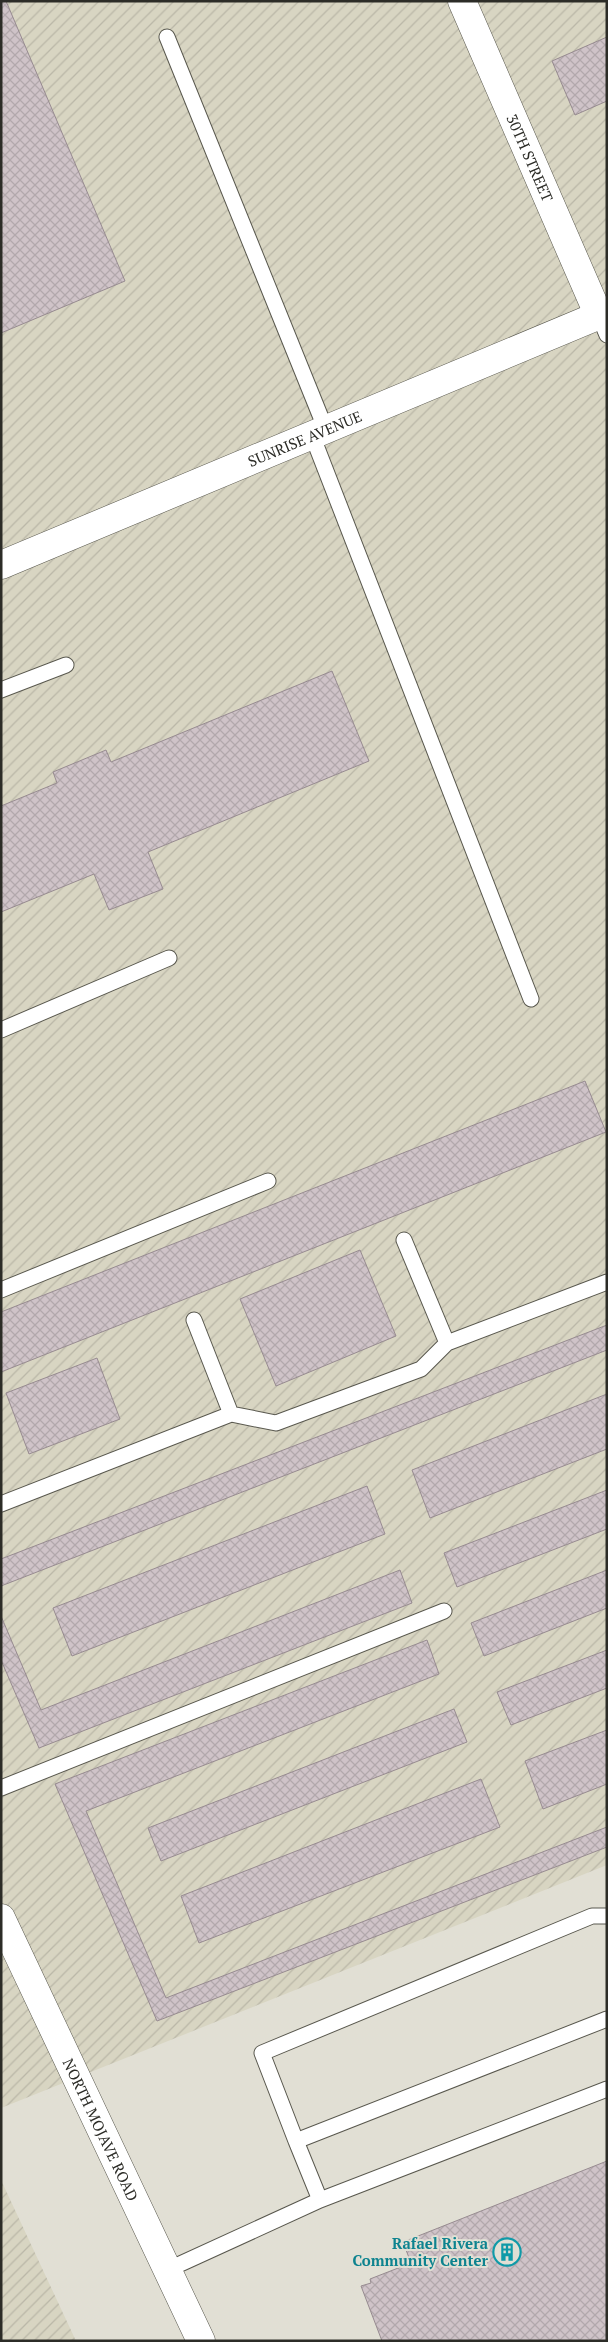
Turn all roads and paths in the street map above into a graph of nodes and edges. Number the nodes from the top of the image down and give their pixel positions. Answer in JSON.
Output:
{"nodes":[{"id":1,"x":462,"y":1,"type":"edge"},
{"id":2,"x":167,"y":37,"type":"dead end"},
{"id":3,"x":604,"y":321,"type":"edge"},
{"id":4,"x":319,"y":433,"type":"junction"},
{"id":5,"x":1,"y":565,"type":"edge"},
{"id":6,"x":66,"y":665,"type":"dead end"},
{"id":7,"x":1,"y":690,"type":"edge"},
{"id":8,"x":169,"y":958,"type":"dead end"},
{"id":9,"x":531,"y":999,"type":"dead end"},
{"id":10,"x":1,"y":1030,"type":"edge"},
{"id":11,"x":268,"y":1181,"type":"dead end"},
{"id":12,"x":404,"y":1240,"type":"dead end"},
{"id":13,"x":607,"y":1282,"type":"edge"},
{"id":14,"x":1,"y":1290,"type":"edge"},
{"id":15,"x":194,"y":1320,"type":"dead end"},
{"id":16,"x":447,"y":1343,"type":"junction"},
{"id":17,"x":231,"y":1414,"type":"junction"},
{"id":18,"x":1,"y":1504,"type":"edge"},
{"id":19,"x":444,"y":1611,"type":"dead end"},
{"id":20,"x":1,"y":1788,"type":"edge"},
{"id":21,"x":607,"y":1916,"type":"edge"},
{"id":22,"x":1,"y":1918,"type":"edge"},
{"id":23,"x":607,"y":2019,"type":"edge"},
{"id":24,"x":607,"y":2089,"type":"edge"},
{"id":25,"x":296,"y":2141,"type":"junction"},
{"id":26,"x":320,"y":2200,"type":"junction"},
{"id":27,"x":167,"y":2270,"type":"junction"},
{"id":28,"x":201,"y":2341,"type":"edge"}],
"edges":[{"from":1,"to":3,"type":"street","name":"30TH STREET"},
{"from":2,"to":4,"type":"lane"},
{"from":3,"to":4,"type":"street","name":"SUNRISE AVENUE"},
{"from":4,"to":5,"type":"street","name":"SUNRISE AVENUE"},
{"from":4,"to":9,"type":"lane"},
{"from":6,"to":7,"type":"lane"},
{"from":8,"to":10,"type":"lane"},
{"from":11,"to":14,"type":"lane"},
{"from":12,"to":16,"type":"lane"},
{"from":13,"to":16,"type":"lane"},
{"from":15,"to":17,"type":"lane"},
{"from":16,"to":17,"type":"lane"},
{"from":17,"to":18,"type":"lane"},
{"from":19,"to":20,"type":"lane"},
{"from":21,"to":25,"type":"lane"},
{"from":22,"to":27,"type":"street","name":"NORTH MOJAVE ROAD"},
{"from":23,"to":25,"type":"lane"},
{"from":24,"to":26,"type":"lane"},
{"from":25,"to":26,"type":"lane"},
{"from":26,"to":27,"type":"lane"},
{"from":27,"to":28,"type":"street","name":"NORTH MOJAVE ROAD"}]}
